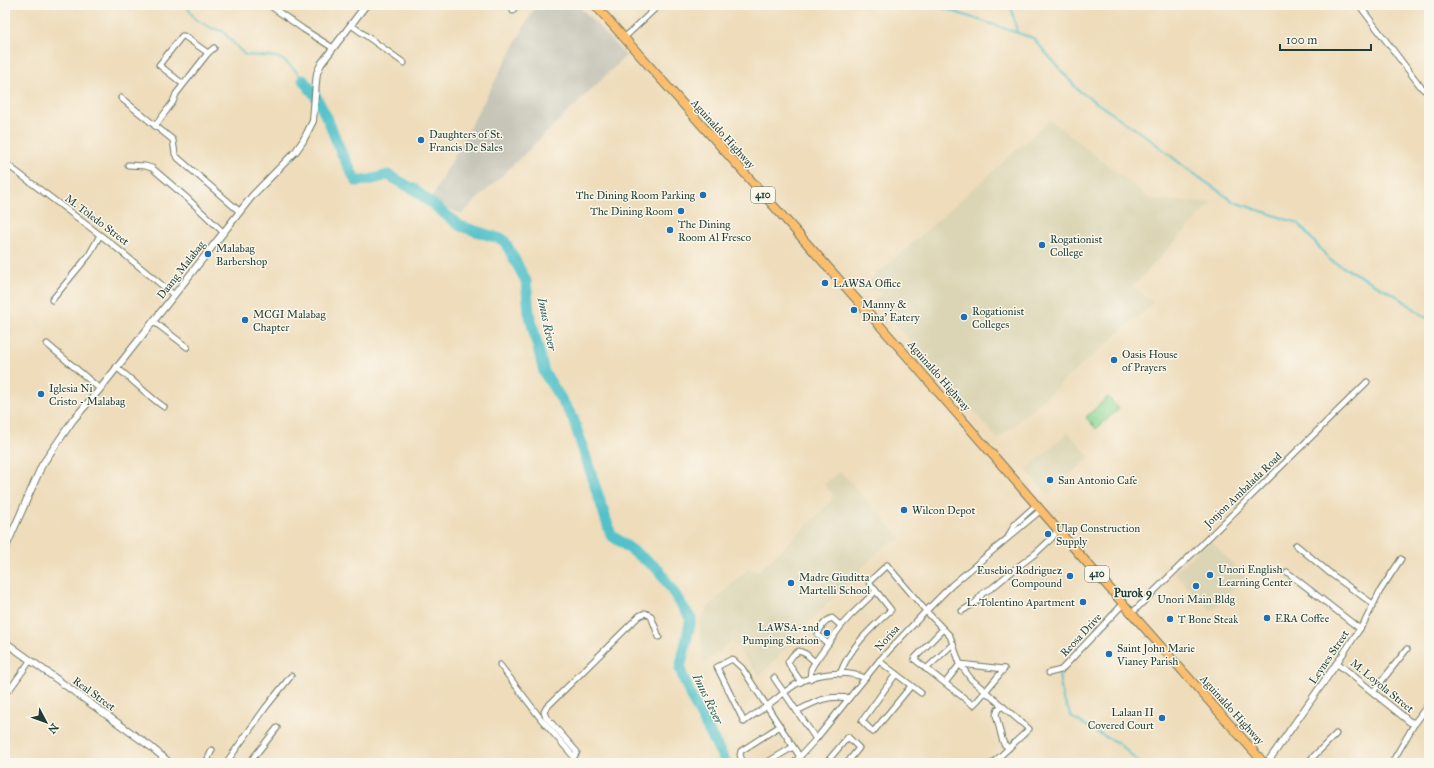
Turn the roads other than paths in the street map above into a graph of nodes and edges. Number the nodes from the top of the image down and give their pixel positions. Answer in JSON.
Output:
{"nodes":[{"id":1,"x":269,"y":5,"type":"edge"},
{"id":2,"x":366,"y":5,"type":"edge"},
{"id":3,"x":515,"y":5,"type":"edge"},
{"id":4,"x":595,"y":5,"type":"edge"},
{"id":5,"x":659,"y":5,"type":"edge"},
{"id":6,"x":1359,"y":5,"type":"edge"},
{"id":7,"x":513,"y":11,"type":"dead end"},
{"id":8,"x":351,"y":25,"type":"junction"},
{"id":9,"x":624,"y":38,"type":"junction"},
{"id":10,"x":214,"y":48,"type":"dead end"},
{"id":11,"x":333,"y":48,"type":"junction"},
{"id":12,"x":208,"y":53,"type":"junction"},
{"id":13,"x":404,"y":63,"type":"dead end"},
{"id":14,"x":183,"y":84,"type":"junction"},
{"id":15,"x":1429,"y":94,"type":"edge"},
{"id":16,"x":121,"y":98,"type":"dead end"},
{"id":17,"x":155,"y":126,"type":"junction"},
{"id":18,"x":5,"y":163,"type":"edge"},
{"id":19,"x":128,"y":165,"type":"dead end"},
{"id":20,"x":239,"y":211,"type":"junction"},
{"id":21,"x":222,"y":232,"type":"junction"},
{"id":22,"x":100,"y":235,"type":"junction"},
{"id":23,"x":174,"y":295,"type":"junction"},
{"id":24,"x":52,"y":300,"type":"dead end"},
{"id":25,"x":153,"y":321,"type":"junction"},
{"id":26,"x":47,"y":344,"type":"dead end"},
{"id":27,"x":187,"y":347,"type":"dead end"},
{"id":28,"x":116,"y":367,"type":"junction"},
{"id":29,"x":1367,"y":382,"type":"dead end"},
{"id":30,"x":100,"y":388,"type":"junction"},
{"id":31,"x":164,"y":407,"type":"dead end"},
{"id":32,"x":1039,"y":507,"type":"junction"},
{"id":33,"x":1058,"y":530,"type":"junction"},
{"id":34,"x":1296,"y":545,"type":"dead end"},
{"id":35,"x":5,"y":549,"type":"edge"},
{"id":36,"x":1402,"y":559,"type":"dead end"},
{"id":37,"x":1287,"y":572,"type":"dead end"},
{"id":38,"x":876,"y":591,"type":"junction"},
{"id":39,"x":1124,"y":603,"type":"junction"},
{"id":40,"x":1373,"y":604,"type":"junction"},
{"id":41,"x":926,"y":610,"type":"junction"},
{"id":42,"x":962,"y":611,"type":"dead end"},
{"id":43,"x":1132,"y":613,"type":"junction"},
{"id":44,"x":841,"y":626,"type":"junction"},
{"id":45,"x":943,"y":629,"type":"junction"},
{"id":46,"x":1360,"y":629,"type":"junction"},
{"id":47,"x":659,"y":636,"type":"dead end"},
{"id":48,"x":5,"y":642,"type":"edge"},
{"id":49,"x":828,"y":644,"type":"junction"},
{"id":50,"x":953,"y":644,"type":"junction"},
{"id":51,"x":1407,"y":649,"type":"dead end"},
{"id":52,"x":30,"y":660,"type":"junction"},
{"id":53,"x":879,"y":661,"type":"junction"},
{"id":54,"x":815,"y":662,"type":"junction"},
{"id":55,"x":1337,"y":663,"type":"junction"},
{"id":56,"x":960,"y":664,"type":"junction"},
{"id":57,"x":500,"y":666,"type":"dead end"},
{"id":58,"x":926,"y":669,"type":"junction"},
{"id":59,"x":1049,"y":673,"type":"dead end"},
{"id":60,"x":840,"y":674,"type":"junction"},
{"id":61,"x":896,"y":674,"type":"junction"},
{"id":62,"x":291,"y":676,"type":"dead end"},
{"id":63,"x":774,"y":678,"type":"dead end"},
{"id":64,"x":810,"y":678,"type":"junction"},
{"id":65,"x":865,"y":678,"type":"junction"},
{"id":66,"x":801,"y":682,"type":"junction"},
{"id":67,"x":945,"y":683,"type":"junction"},
{"id":68,"x":911,"y":686,"type":"junction"},
{"id":69,"x":10,"y":689,"type":"dead end"},
{"id":70,"x":985,"y":691,"type":"junction"},
{"id":71,"x":784,"y":692,"type":"junction"},
{"id":72,"x":1373,"y":692,"type":"junction"},
{"id":73,"x":920,"y":693,"type":"dead end"},
{"id":74,"x":849,"y":698,"type":"junction"},
{"id":75,"x":1429,"y":704,"type":"edge"},
{"id":76,"x":767,"y":706,"type":"junction"},
{"id":77,"x":1003,"y":706,"type":"junction"},
{"id":78,"x":797,"y":712,"type":"junction"},
{"id":79,"x":1415,"y":723,"type":"junction"},
{"id":80,"x":780,"y":726,"type":"junction"},
{"id":81,"x":277,"y":728,"type":"dead end"},
{"id":82,"x":1336,"y":734,"type":"dead end"},
{"id":83,"x":816,"y":740,"type":"junction"},
{"id":84,"x":793,"y":747,"type":"junction"},
{"id":85,"x":1009,"y":748,"type":"junction"},
{"id":86,"x":212,"y":750,"type":"dead end"},
{"id":87,"x":574,"y":757,"type":"junction"},
{"id":88,"x":800,"y":757,"type":"junction"},
{"id":89,"x":1394,"y":759,"type":"dead end"},
{"id":90,"x":170,"y":763,"type":"edge"},
{"id":91,"x":206,"y":763,"type":"edge"},
{"id":92,"x":226,"y":763,"type":"edge"},
{"id":93,"x":250,"y":763,"type":"edge"},
{"id":94,"x":570,"y":763,"type":"edge"},
{"id":95,"x":743,"y":763,"type":"edge"},
{"id":96,"x":766,"y":763,"type":"edge"},
{"id":97,"x":795,"y":763,"type":"edge"},
{"id":98,"x":826,"y":763,"type":"edge"},
{"id":99,"x":847,"y":763,"type":"edge"},
{"id":100,"x":993,"y":763,"type":"edge"},
{"id":101,"x":1266,"y":763,"type":"edge"},
{"id":102,"x":1307,"y":763,"type":"edge"}],
"edges":[{"from":1,"to":11,"type":"street"},
{"from":2,"to":8,"type":"street","name":"Daang Malabag"},
{"from":3,"to":7,"type":"street"},
{"from":4,"to":9,"type":"main road","name":"Aguinaldo Highway","number":"410"},
{"from":5,"to":9,"type":"street"},
{"from":6,"to":15,"type":"street"},
{"from":8,"to":11,"type":"street","name":"Daang Malabag"},
{"from":8,"to":13,"type":"street"},
{"from":9,"to":32,"type":"main road","name":"Aguinaldo Highway","number":"410"},
{"from":10,"to":12,"type":"street"},
{"from":11,"to":20,"type":"street","name":"Daang Malabag"},
{"from":12,"to":14,"type":"street"},
{"from":12,"to":14,"type":"street"},
{"from":14,"to":17,"type":"street"},
{"from":16,"to":17,"type":"street"},
{"from":17,"to":20,"type":"street"},
{"from":18,"to":22,"type":"street","name":"M. Toledo Street"},
{"from":19,"to":21,"type":"street"},
{"from":20,"to":21,"type":"street","name":"Daang Malabag"},
{"from":21,"to":23,"type":"street","name":"Daang Malabag"},
{"from":22,"to":23,"type":"street","name":"M. Toledo Street"},
{"from":22,"to":24,"type":"street"},
{"from":23,"to":25,"type":"street","name":"Daang Malabag"},
{"from":25,"to":27,"type":"street"},
{"from":25,"to":28,"type":"street","name":"Daang Malabag"},
{"from":26,"to":30,"type":"street"},
{"from":28,"to":30,"type":"street","name":"Daang Malabag"},
{"from":28,"to":31,"type":"street"},
{"from":29,"to":43,"type":"street","name":"Jonjon Ambalada Road"},
{"from":30,"to":35,"type":"street","name":"Daang Malabag"},
{"from":32,"to":33,"type":"main road","name":"Aguinaldo Highway","number":"410"},
{"from":32,"to":41,"type":"street","name":"Norisa"},
{"from":33,"to":39,"type":"main road","name":"Aguinaldo Highway","number":"410"},
{"from":33,"to":42,"type":"street"},
{"from":34,"to":40,"type":"street"},
{"from":36,"to":40,"type":"street","name":"Leynes Street"},
{"from":37,"to":46,"type":"street"},
{"from":38,"to":41,"type":"street"},
{"from":38,"to":44,"type":"street"},
{"from":38,"to":60,"type":"street"},
{"from":39,"to":43,"type":"main road","name":"Aguinaldo Highway","number":"410"},
{"from":39,"to":59,"type":"street","name":"Reosa Drive"},
{"from":40,"to":46,"type":"street","name":"Leynes Street"},
{"from":41,"to":45,"type":"street"},
{"from":41,"to":53,"type":"street","name":"Norisa"},
{"from":43,"to":101,"type":"main road","name":"Aguinaldo Highway","number":"410"},
{"from":44,"to":49,"type":"street"},
{"from":44,"to":49,"type":"street"},
{"from":45,"to":50,"type":"street"},
{"from":45,"to":58,"type":"street"},
{"from":46,"to":55,"type":"street","name":"Leynes Street"},
{"from":47,"to":87,"type":"street"},
{"from":48,"to":52,"type":"street","name":"Real Street"},
{"from":49,"to":54,"type":"street"},
{"from":50,"to":56,"type":"street"},
{"from":50,"to":58,"type":"street"},
{"from":51,"to":72,"type":"street"},
{"from":52,"to":69,"type":"street"},
{"from":52,"to":90,"type":"street","name":"Real Street"},
{"from":53,"to":61,"type":"street"},
{"from":53,"to":65,"type":"street","name":"Norisa"},
{"from":54,"to":64,"type":"street"},
{"from":54,"to":66,"type":"street"},
{"from":55,"to":72,"type":"street","name":"M. Loyola Street"},
{"from":55,"to":101,"type":"street","name":"Leynes Street"},
{"from":56,"to":67,"type":"street"},
{"from":56,"to":70,"type":"street"},
{"from":56,"to":70,"type":"street"},
{"from":57,"to":87,"type":"street"},
{"from":58,"to":67,"type":"street"},
{"from":60,"to":64,"type":"street"},
{"from":60,"to":65,"type":"street"},
{"from":61,"to":68,"type":"street"},
{"from":61,"to":68,"type":"street"},
{"from":62,"to":92,"type":"street"},
{"from":63,"to":71,"type":"street"},
{"from":64,"to":66,"type":"street"},
{"from":65,"to":74,"type":"street","name":"Norisa"},
{"from":66,"to":71,"type":"street"},
{"from":67,"to":70,"type":"street"},
{"from":68,"to":73,"type":"street"},
{"from":70,"to":77,"type":"street"},
{"from":71,"to":76,"type":"street"},
{"from":71,"to":78,"type":"street"},
{"from":72,"to":79,"type":"street","name":"M. Loyola Street"},
{"from":74,"to":78,"type":"street"},
{"from":74,"to":83,"type":"street","name":"Norisa"},
{"from":75,"to":79,"type":"street","name":"M. Loyola Street"},
{"from":76,"to":76,"type":"street"},
{"from":76,"to":80,"type":"street"},
{"from":77,"to":85,"type":"street"},
{"from":77,"to":85,"type":"street"},
{"from":78,"to":83,"type":"street"},
{"from":79,"to":89,"type":"street"},
{"from":80,"to":84,"type":"street"},
{"from":80,"to":95,"type":"street"},
{"from":81,"to":93,"type":"street"},
{"from":82,"to":102,"type":"street"},
{"from":83,"to":88,"type":"street","name":"Norisa"},
{"from":84,"to":88,"type":"street"},
{"from":84,"to":96,"type":"street"},
{"from":85,"to":100,"type":"street"},
{"from":86,"to":91,"type":"street"},
{"from":87,"to":94,"type":"street"},
{"from":88,"to":97,"type":"street","name":"Norisa"},
{"from":98,"to":99,"type":"street"}]}
